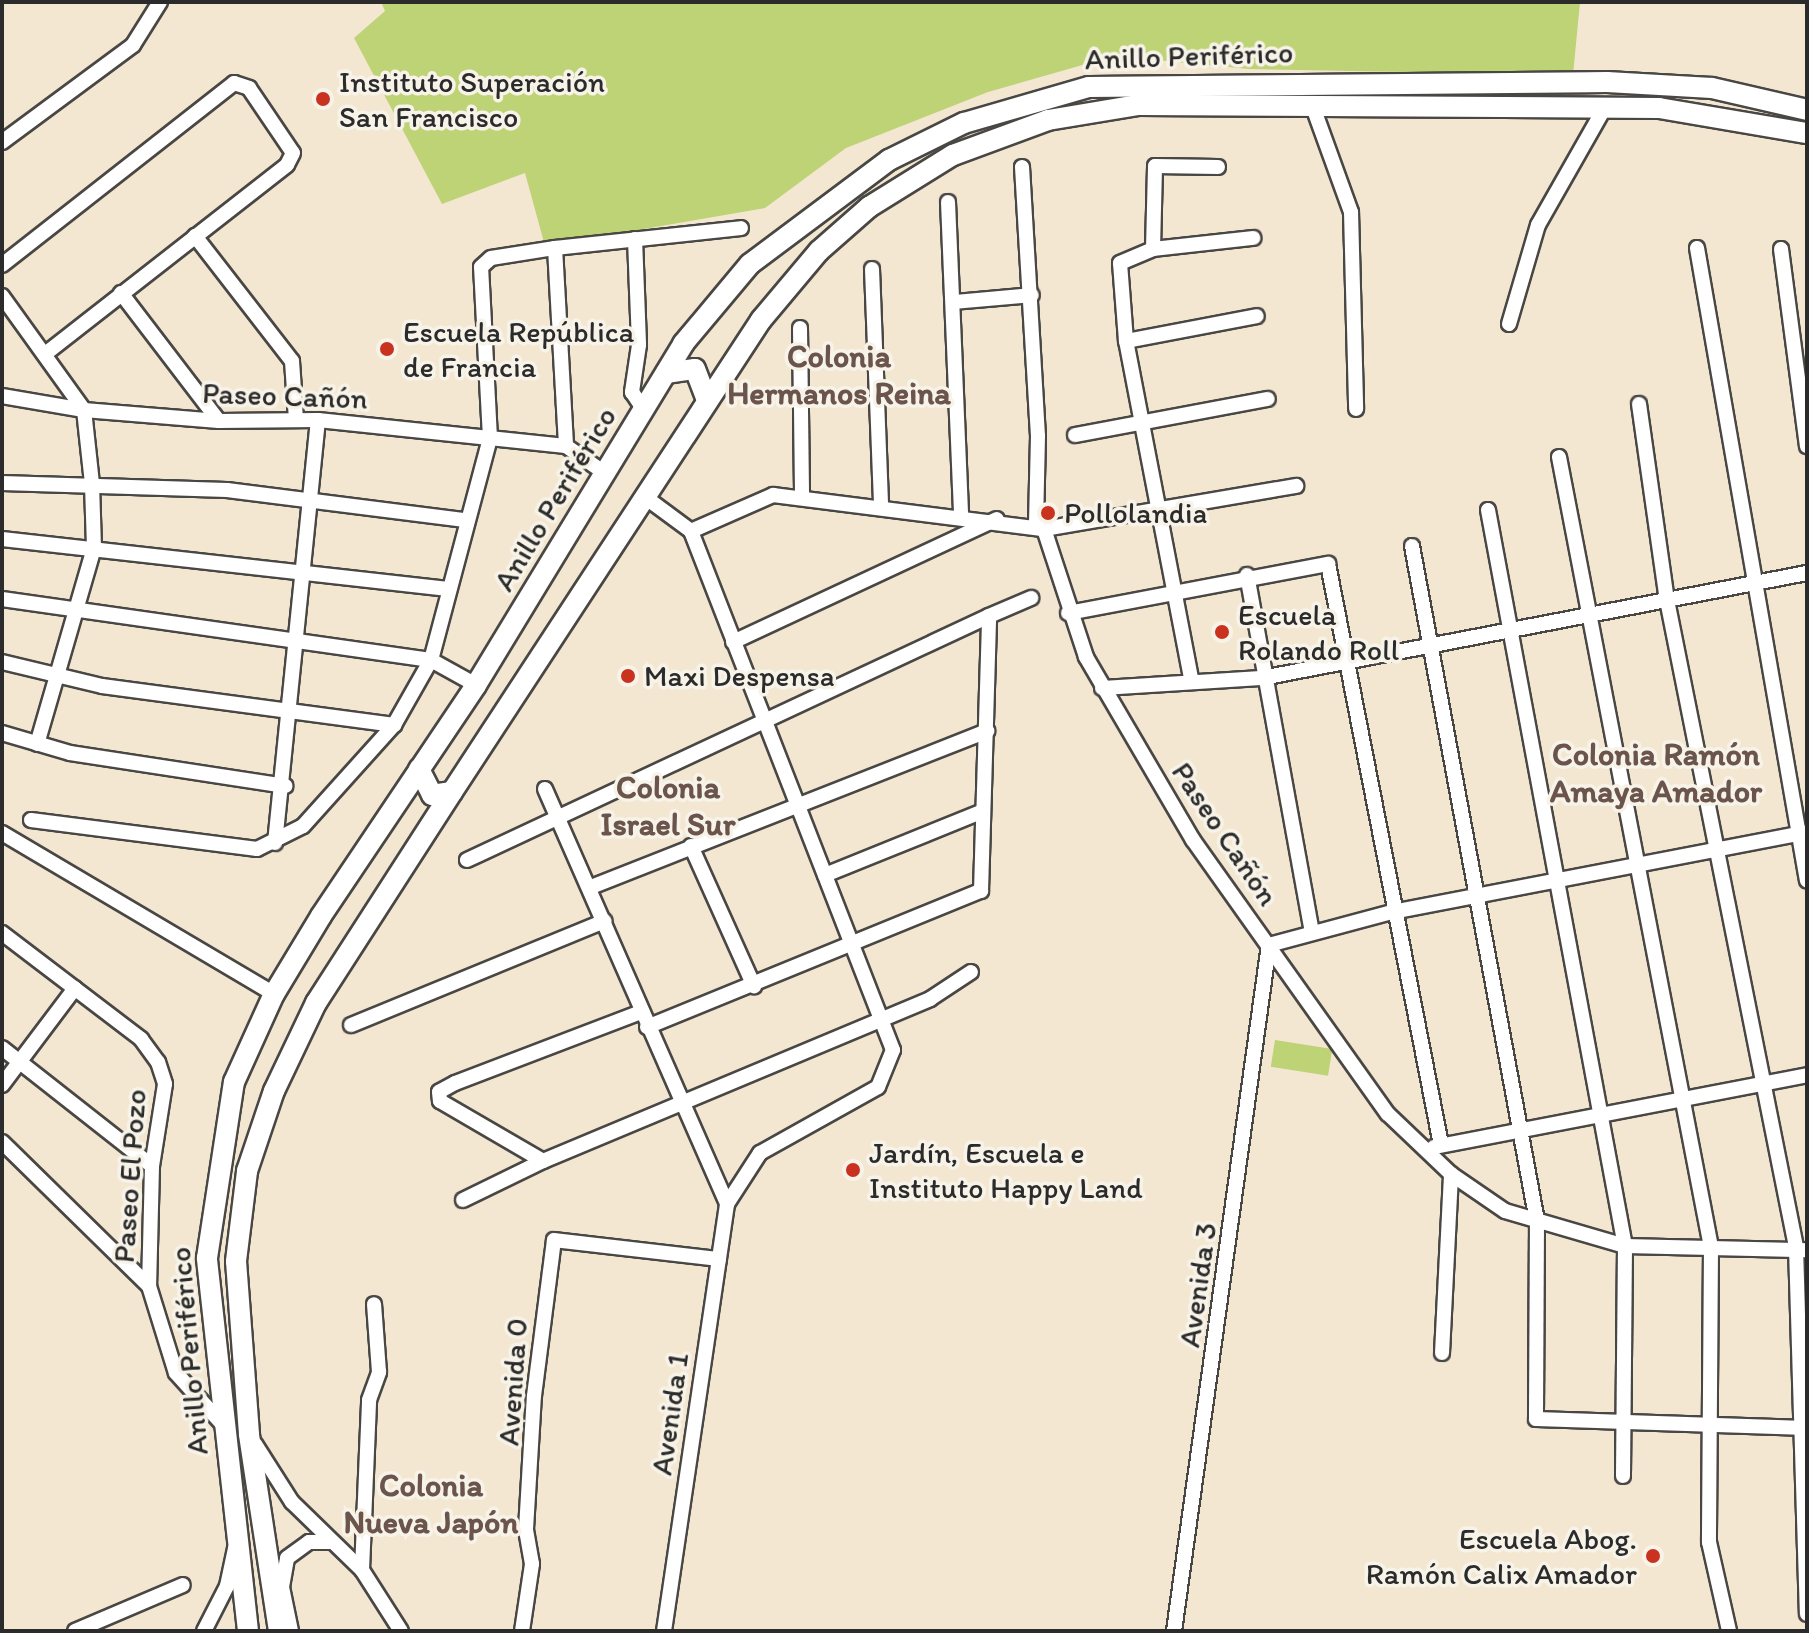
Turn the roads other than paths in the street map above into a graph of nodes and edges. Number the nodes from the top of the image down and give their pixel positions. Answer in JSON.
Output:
{"nodes":[{"id":1,"x":160,"y":2,"type":"edge"},
{"id":2,"x":1313,"y":107,"type":"junction"},
{"id":3,"x":1605,"y":107,"type":"junction"},
{"id":4,"x":1807,"y":110,"type":"edge"},
{"id":5,"x":1807,"y":133,"type":"edge"},
{"id":6,"x":3,"y":139,"type":"edge"},
{"id":7,"x":1022,"y":167,"type":"dead end"},
{"id":8,"x":1218,"y":167,"type":"dead end"},
{"id":9,"x":948,"y":202,"type":"dead end"},
{"id":10,"x":741,"y":228,"type":"dead end"},
{"id":11,"x":195,"y":236,"type":"junction"},
{"id":12,"x":1253,"y":238,"type":"dead end"},
{"id":13,"x":635,"y":239,"type":"junction"},
{"id":14,"x":555,"y":248,"type":"junction"},
{"id":15,"x":1697,"y":248,"type":"dead end"},
{"id":16,"x":1153,"y":249,"type":"junction"},
{"id":17,"x":1781,"y":249,"type":"dead end"},
{"id":18,"x":2,"y":265,"type":"edge"},
{"id":19,"x":872,"y":269,"type":"dead end"},
{"id":20,"x":121,"y":293,"type":"junction"},
{"id":21,"x":1032,"y":295,"type":"junction"},
{"id":22,"x":2,"y":296,"type":"edge"},
{"id":23,"x":954,"y":302,"type":"junction"},
{"id":24,"x":1257,"y":316,"type":"dead end"},
{"id":25,"x":1509,"y":324,"type":"dead end"},
{"id":26,"x":800,"y":328,"type":"dead end"},
{"id":27,"x":1126,"y":341,"type":"junction"},
{"id":28,"x":45,"y":354,"type":"junction"},
{"id":29,"x":666,"y":373,"type":"junction"},
{"id":30,"x":2,"y":396,"type":"edge"},
{"id":31,"x":1268,"y":399,"type":"dead end"},
{"id":32,"x":707,"y":401,"type":"junction"},
{"id":33,"x":1639,"y":404,"type":"dead end"},
{"id":34,"x":1356,"y":409,"type":"dead end"},
{"id":35,"x":84,"y":410,"type":"junction"},
{"id":36,"x":644,"y":410,"type":"junction"},
{"id":37,"x":296,"y":420,"type":"junction"},
{"id":38,"x":318,"y":420,"type":"junction"},
{"id":39,"x":219,"y":421,"type":"junction"},
{"id":40,"x":1141,"y":423,"type":"junction"},
{"id":41,"x":1075,"y":435,"type":"dead end"},
{"id":42,"x":490,"y":438,"type":"junction"},
{"id":43,"x":566,"y":446,"type":"junction"},
{"id":44,"x":1807,"y":446,"type":"edge"},
{"id":45,"x":1559,"y":457,"type":"dead end"},
{"id":46,"x":606,"y":474,"type":"junction"},
{"id":47,"x":2,"y":483,"type":"edge"},
{"id":48,"x":92,"y":484,"type":"junction"},
{"id":49,"x":1296,"y":486,"type":"dead end"},
{"id":50,"x":802,"y":496,"type":"junction"},
{"id":51,"x":645,"y":497,"type":"junction"},
{"id":52,"x":312,"y":498,"type":"junction"},
{"id":53,"x":881,"y":503,"type":"junction"},
{"id":54,"x":1162,"y":508,"type":"junction"},
{"id":55,"x":1488,"y":510,"type":"dead end"},
{"id":56,"x":961,"y":514,"type":"junction"},
{"id":57,"x":998,"y":519,"type":"junction"},
{"id":58,"x":465,"y":520,"type":"junction"},
{"id":59,"x":1040,"y":527,"type":"junction"},
{"id":60,"x":691,"y":531,"type":"junction"},
{"id":61,"x":2,"y":539,"type":"edge"},
{"id":62,"x":1412,"y":546,"type":"dead end"},
{"id":63,"x":94,"y":548,"type":"junction"},
{"id":64,"x":307,"y":568,"type":"junction"},
{"id":65,"x":1807,"y":573,"type":"edge"},
{"id":66,"x":1247,"y":575,"type":"junction"},
{"id":67,"x":1752,"y":584,"type":"junction"},
{"id":68,"x":448,"y":589,"type":"junction"},
{"id":69,"x":1175,"y":590,"type":"junction"},
{"id":70,"x":1031,"y":598,"type":"dead end"},
{"id":71,"x":2,"y":599,"type":"edge"},
{"id":72,"x":1667,"y":600,"type":"junction"},
{"id":73,"x":72,"y":607,"type":"junction"},
{"id":74,"x":1068,"y":613,"type":"junction"},
{"id":75,"x":989,"y":616,"type":"junction"},
{"id":76,"x":1587,"y":616,"type":"junction"},
{"id":77,"x":1506,"y":631,"type":"junction"},
{"id":78,"x":297,"y":639,"type":"junction"},
{"id":79,"x":733,"y":642,"type":"junction"},
{"id":80,"x":1426,"y":648,"type":"junction"},
{"id":81,"x":431,"y":660,"type":"junction"},
{"id":82,"x":2,"y":662,"type":"edge"},
{"id":83,"x":1345,"y":663,"type":"junction"},
{"id":84,"x":55,"y":675,"type":"junction"},
{"id":85,"x":1191,"y":678,"type":"junction"},
{"id":86,"x":1262,"y":678,"type":"junction"},
{"id":87,"x":476,"y":685,"type":"junction"},
{"id":88,"x":1102,"y":688,"type":"junction"},
{"id":89,"x":291,"y":713,"type":"junction"},
{"id":90,"x":764,"y":719,"type":"junction"},
{"id":91,"x":394,"y":725,"type":"junction"},
{"id":92,"x":987,"y":731,"type":"junction"},
{"id":93,"x":2,"y":733,"type":"edge"},
{"id":94,"x":37,"y":744,"type":"junction"},
{"id":95,"x":419,"y":769,"type":"junction"},
{"id":96,"x":285,"y":786,"type":"junction"},
{"id":97,"x":545,"y":789,"type":"dead end"},
{"id":98,"x":452,"y":792,"type":"junction"},
{"id":99,"x":796,"y":802,"type":"junction"},
{"id":100,"x":981,"y":812,"type":"junction"},
{"id":101,"x":561,"y":816,"type":"junction"},
{"id":102,"x":31,"y":820,"type":"dead end"},
{"id":103,"x":2,"y":833,"type":"edge"},
{"id":104,"x":1802,"y":834,"type":"edge"},
{"id":105,"x":275,"y":843,"type":"junction"},
{"id":106,"x":691,"y":846,"type":"junction"},
{"id":107,"x":1717,"y":850,"type":"junction"},
{"id":108,"x":467,"y":860,"type":"dead end"},
{"id":109,"x":1635,"y":867,"type":"junction"},
{"id":110,"x":825,"y":875,"type":"junction"},
{"id":111,"x":1557,"y":881,"type":"junction"},
{"id":112,"x":1807,"y":881,"type":"edge"},
{"id":113,"x":591,"y":887,"type":"junction"},
{"id":114,"x":1475,"y":899,"type":"junction"},
{"id":115,"x":1392,"y":912,"type":"junction"},
{"id":116,"x":605,"y":921,"type":"junction"},
{"id":117,"x":1312,"y":931,"type":"junction"},
{"id":118,"x":2,"y":933,"type":"edge"},
{"id":119,"x":852,"y":941,"type":"junction"},
{"id":120,"x":1269,"y":945,"type":"junction"},
{"id":121,"x":971,"y":972,"type":"dead end"},
{"id":122,"x":754,"y":986,"type":"junction"},
{"id":123,"x":75,"y":988,"type":"junction"},
{"id":124,"x":274,"y":994,"type":"junction"},
{"id":125,"x":641,"y":1012,"type":"junction"},
{"id":126,"x":883,"y":1018,"type":"junction"},
{"id":127,"x":351,"y":1025,"type":"dead end"},
{"id":128,"x":647,"y":1027,"type":"junction"},
{"id":129,"x":2,"y":1048,"type":"edge"},
{"id":130,"x":19,"y":1062,"type":"junction"},
{"id":131,"x":1807,"y":1075,"type":"edge"},
{"id":132,"x":1761,"y":1084,"type":"junction"},
{"id":133,"x":2,"y":1085,"type":"edge"},
{"id":134,"x":1679,"y":1100,"type":"junction"},
{"id":135,"x":683,"y":1102,"type":"junction"},
{"id":136,"x":1603,"y":1114,"type":"junction"},
{"id":137,"x":1521,"y":1130,"type":"junction"},
{"id":138,"x":2,"y":1142,"type":"edge"},
{"id":139,"x":1433,"y":1147,"type":"junction"},
{"id":140,"x":543,"y":1161,"type":"junction"},
{"id":141,"x":152,"y":1166,"type":"junction"},
{"id":142,"x":1451,"y":1174,"type":"junction"},
{"id":143,"x":463,"y":1200,"type":"dead end"},
{"id":144,"x":727,"y":1204,"type":"junction"},
{"id":145,"x":1537,"y":1221,"type":"junction"},
{"id":146,"x":1625,"y":1246,"type":"junction"},
{"id":147,"x":1711,"y":1247,"type":"junction"},
{"id":148,"x":1802,"y":1249,"type":"edge"},
{"id":149,"x":719,"y":1259,"type":"junction"},
{"id":150,"x":149,"y":1286,"type":"junction"},
{"id":151,"x":374,"y":1304,"type":"dead end"},
{"id":152,"x":1442,"y":1353,"type":"dead end"},
{"id":153,"x":224,"y":1426,"type":"junction"},
{"id":154,"x":1623,"y":1426,"type":"junction"},
{"id":155,"x":1713,"y":1427,"type":"junction"},
{"id":156,"x":1802,"y":1428,"type":"edge"},
{"id":157,"x":249,"y":1434,"type":"junction"},
{"id":158,"x":1623,"y":1476,"type":"dead end"},
{"id":159,"x":236,"y":1540,"type":"junction"},
{"id":160,"x":331,"y":1542,"type":"junction"},
{"id":161,"x":362,"y":1570,"type":"junction"},
{"id":162,"x":183,"y":1585,"type":"dead end"},
{"id":163,"x":1807,"y":1614,"type":"edge"},
{"id":164,"x":75,"y":1631,"type":"edge"},
{"id":165,"x":204,"y":1631,"type":"edge"},
{"id":166,"x":248,"y":1631,"type":"edge"},
{"id":167,"x":279,"y":1631,"type":"edge"},
{"id":168,"x":291,"y":1631,"type":"edge"},
{"id":169,"x":401,"y":1631,"type":"edge"},
{"id":170,"x":522,"y":1631,"type":"edge"},
{"id":171,"x":664,"y":1631,"type":"edge"},
{"id":172,"x":1174,"y":1631,"type":"edge"},
{"id":173,"x":1729,"y":1631,"type":"edge"}],
"edges":[{"from":1,"to":6,"type":"street"},
{"from":2,"to":3,"type":"highway","name":"Anillo Periférico"},
{"from":2,"to":32,"type":"highway","name":"Anillo Periférico"},
{"from":2,"to":34,"type":"street"},
{"from":3,"to":5,"type":"highway","name":"Anillo Periférico"},
{"from":3,"to":25,"type":"street"},
{"from":4,"to":29,"type":"highway","name":"Anillo Periférico"},
{"from":7,"to":21,"type":"street","name":"Paseo Cañón"},
{"from":8,"to":16,"type":"street"},
{"from":9,"to":23,"type":"street"},
{"from":10,"to":13,"type":"street"},
{"from":11,"to":18,"type":"street"},
{"from":11,"to":20,"type":"street"},
{"from":11,"to":37,"type":"street"},
{"from":12,"to":16,"type":"street"},
{"from":13,"to":14,"type":"street"},
{"from":13,"to":36,"type":"street"},
{"from":14,"to":42,"type":"street"},
{"from":14,"to":43,"type":"street"},
{"from":15,"to":67,"type":"street"},
{"from":16,"to":27,"type":"street"},
{"from":17,"to":44,"type":"street"},
{"from":19,"to":53,"type":"street"},
{"from":20,"to":28,"type":"street"},
{"from":20,"to":39,"type":"street"},
{"from":21,"to":23,"type":"street"},
{"from":21,"to":59,"type":"street","name":"Paseo Cañón"},
{"from":22,"to":28,"type":"street"},
{"from":23,"to":56,"type":"street"},
{"from":24,"to":27,"type":"street"},
{"from":26,"to":50,"type":"street"},
{"from":27,"to":40,"type":"street"},
{"from":28,"to":35,"type":"street"},
{"from":29,"to":32,"type":"highway"},
{"from":29,"to":36,"type":"highway","name":"Anillo Periférico"},
{"from":30,"to":35,"type":"street","name":"Paseo Cañón"},
{"from":31,"to":40,"type":"street"},
{"from":32,"to":51,"type":"highway","name":"Anillo Periférico"},
{"from":33,"to":72,"type":"street"},
{"from":35,"to":39,"type":"street","name":"Paseo Cañón"},
{"from":35,"to":48,"type":"street"},
{"from":36,"to":46,"type":"highway","name":"Anillo Periférico"},
{"from":37,"to":38,"type":"street","name":"Paseo Cañón"},
{"from":37,"to":39,"type":"street","name":"Paseo Cañón"},
{"from":38,"to":42,"type":"street","name":"Paseo Cañón"},
{"from":38,"to":52,"type":"street"},
{"from":40,"to":41,"type":"street"},
{"from":40,"to":54,"type":"street"},
{"from":42,"to":43,"type":"street","name":"Paseo Cañón"},
{"from":42,"to":58,"type":"street"},
{"from":43,"to":46,"type":"street","name":"Paseo Cañón"},
{"from":45,"to":76,"type":"street"},
{"from":46,"to":87,"type":"highway","name":"Anillo Periférico"},
{"from":47,"to":48,"type":"street"},
{"from":48,"to":52,"type":"street"},
{"from":48,"to":63,"type":"street"},
{"from":49,"to":54,"type":"street"},
{"from":50,"to":53,"type":"street"},
{"from":50,"to":60,"type":"street"},
{"from":51,"to":60,"type":"street"},
{"from":51,"to":98,"type":"highway","name":"Anillo Periférico"},
{"from":52,"to":58,"type":"street"},
{"from":52,"to":64,"type":"street"},
{"from":53,"to":56,"type":"street"},
{"from":54,"to":59,"type":"street"},
{"from":54,"to":69,"type":"street"},
{"from":55,"to":77,"type":"street"},
{"from":56,"to":57,"type":"street"},
{"from":57,"to":59,"type":"street"},
{"from":57,"to":79,"type":"street"},
{"from":58,"to":68,"type":"street"},
{"from":59,"to":74,"type":"street","name":"Paseo Cañón"},
{"from":60,"to":79,"type":"street"},
{"from":61,"to":63,"type":"street"},
{"from":62,"to":80,"type":"street"},
{"from":63,"to":64,"type":"street"},
{"from":63,"to":73,"type":"street"},
{"from":64,"to":68,"type":"street"},
{"from":64,"to":78,"type":"street"},
{"from":65,"to":67,"type":"street"},
{"from":66,"to":69,"type":"street"},
{"from":66,"to":83,"type":"street"},
{"from":66,"to":86,"type":"street"},
{"from":67,"to":72,"type":"street"},
{"from":67,"to":104,"type":"street"},
{"from":68,"to":81,"type":"street"},
{"from":69,"to":74,"type":"street"},
{"from":69,"to":85,"type":"street"},
{"from":70,"to":75,"type":"street"},
{"from":71,"to":73,"type":"street"},
{"from":72,"to":76,"type":"street"},
{"from":72,"to":107,"type":"street"},
{"from":73,"to":78,"type":"street"},
{"from":73,"to":84,"type":"street"},
{"from":74,"to":88,"type":"street","name":"Paseo Cañón"},
{"from":75,"to":90,"type":"street"},
{"from":75,"to":92,"type":"street"},
{"from":76,"to":77,"type":"street"},
{"from":76,"to":109,"type":"street"},
{"from":77,"to":80,"type":"street"},
{"from":77,"to":111,"type":"street"},
{"from":78,"to":81,"type":"street"},
{"from":78,"to":89,"type":"street"},
{"from":79,"to":90,"type":"street"},
{"from":80,"to":83,"type":"street"},
{"from":80,"to":114,"type":"street"},
{"from":81,"to":87,"type":"street"},
{"from":81,"to":91,"type":"street"},
{"from":82,"to":84,"type":"street"},
{"from":83,"to":86,"type":"street"},
{"from":83,"to":115,"type":"street"},
{"from":84,"to":89,"type":"street"},
{"from":84,"to":94,"type":"street"},
{"from":85,"to":86,"type":"street"},
{"from":85,"to":88,"type":"street"},
{"from":86,"to":117,"type":"street"},
{"from":87,"to":95,"type":"highway","name":"Anillo Periférico"},
{"from":88,"to":120,"type":"street","name":"Paseo Cañón"},
{"from":89,"to":91,"type":"street"},
{"from":89,"to":96,"type":"street"},
{"from":90,"to":99,"type":"street"},
{"from":90,"to":101,"type":"street"},
{"from":91,"to":105,"type":"street"},
{"from":92,"to":99,"type":"street"},
{"from":92,"to":100,"type":"street"},
{"from":93,"to":94,"type":"street"},
{"from":94,"to":96,"type":"street"},
{"from":95,"to":98,"type":"highway"},
{"from":95,"to":124,"type":"highway","name":"Anillo Periférico"},
{"from":96,"to":105,"type":"street"},
{"from":97,"to":101,"type":"street"},
{"from":98,"to":157,"type":"highway","name":"Anillo Periférico"},
{"from":99,"to":106,"type":"street"},
{"from":99,"to":110,"type":"street"},
{"from":100,"to":110,"type":"street"},
{"from":100,"to":119,"type":"street"},
{"from":101,"to":108,"type":"street"},
{"from":101,"to":113,"type":"street"},
{"from":102,"to":105,"type":"street"},
{"from":103,"to":124,"type":"street"},
{"from":104,"to":107,"type":"street"},
{"from":104,"to":112,"type":"street"},
{"from":106,"to":113,"type":"street"},
{"from":106,"to":122,"type":"street"},
{"from":107,"to":109,"type":"street"},
{"from":107,"to":132,"type":"street"},
{"from":109,"to":111,"type":"street"},
{"from":109,"to":134,"type":"street"},
{"from":110,"to":119,"type":"street"},
{"from":111,"to":114,"type":"street"},
{"from":111,"to":136,"type":"street"},
{"from":113,"to":116,"type":"street"},
{"from":114,"to":115,"type":"street"},
{"from":114,"to":137,"type":"street"},
{"from":115,"to":117,"type":"street"},
{"from":115,"to":139,"type":"street"},
{"from":116,"to":125,"type":"street"},
{"from":116,"to":127,"type":"street"},
{"from":117,"to":120,"type":"street"},
{"from":118,"to":123,"type":"street","name":"Paseo El Pozo"},
{"from":119,"to":122,"type":"street"},
{"from":119,"to":126,"type":"street"},
{"from":120,"to":139,"type":"street","name":"Paseo Cañón"},
{"from":120,"to":172,"type":"street","name":"Avenida 3"},
{"from":121,"to":126,"type":"street"},
{"from":122,"to":128,"type":"street"},
{"from":123,"to":130,"type":"street"},
{"from":123,"to":141,"type":"street","name":"Paseo El Pozo"},
{"from":124,"to":153,"type":"highway","name":"Anillo Periférico"},
{"from":125,"to":128,"type":"street"},
{"from":125,"to":140,"type":"street"},
{"from":126,"to":135,"type":"street"},
{"from":126,"to":144,"type":"street"},
{"from":128,"to":135,"type":"street"},
{"from":129,"to":130,"type":"street"},
{"from":130,"to":133,"type":"street"},
{"from":130,"to":141,"type":"street"},
{"from":131,"to":132,"type":"street"},
{"from":132,"to":134,"type":"street"},
{"from":132,"to":148,"type":"street"},
{"from":134,"to":136,"type":"street"},
{"from":134,"to":147,"type":"street"},
{"from":135,"to":140,"type":"street"},
{"from":135,"to":144,"type":"street"},
{"from":136,"to":137,"type":"street"},
{"from":136,"to":146,"type":"street"},
{"from":137,"to":139,"type":"street"},
{"from":137,"to":145,"type":"street"},
{"from":138,"to":150,"type":"street"},
{"from":139,"to":142,"type":"street","name":"Paseo Cañón"},
{"from":140,"to":143,"type":"street"},
{"from":141,"to":150,"type":"street","name":"Paseo El Pozo"},
{"from":142,"to":145,"type":"street","name":"Paseo Cañón"},
{"from":142,"to":152,"type":"street"},
{"from":144,"to":149,"type":"street","name":"Avenida 1"},
{"from":145,"to":146,"type":"street","name":"Paseo Cañón"},
{"from":145,"to":154,"type":"street"},
{"from":146,"to":147,"type":"street","name":"Paseo Cañón"},
{"from":146,"to":154,"type":"street"},
{"from":147,"to":148,"type":"street","name":"Paseo Cañón"},
{"from":147,"to":155,"type":"street"},
{"from":148,"to":156,"type":"street"},
{"from":149,"to":170,"type":"street","name":"Avenida 0"},
{"from":149,"to":171,"type":"street","name":"Avenida 1"},
{"from":150,"to":153,"type":"street","name":"Paseo El Pozo"},
{"from":151,"to":161,"type":"street"},
{"from":153,"to":159,"type":"highway","name":"Anillo Periférico"},
{"from":154,"to":155,"type":"street"},
{"from":154,"to":158,"type":"street"},
{"from":155,"to":156,"type":"street"},
{"from":155,"to":173,"type":"street"},
{"from":156,"to":163,"type":"street"},
{"from":157,"to":160,"type":"street"},
{"from":157,"to":167,"type":"highway","name":"Anillo Periférico"},
{"from":159,"to":165,"type":"street"},
{"from":159,"to":166,"type":"highway","name":"Anillo Periférico"},
{"from":160,"to":161,"type":"street"},
{"from":160,"to":168,"type":"street"},
{"from":161,"to":169,"type":"street"},
{"from":162,"to":164,"type":"street"}]}
